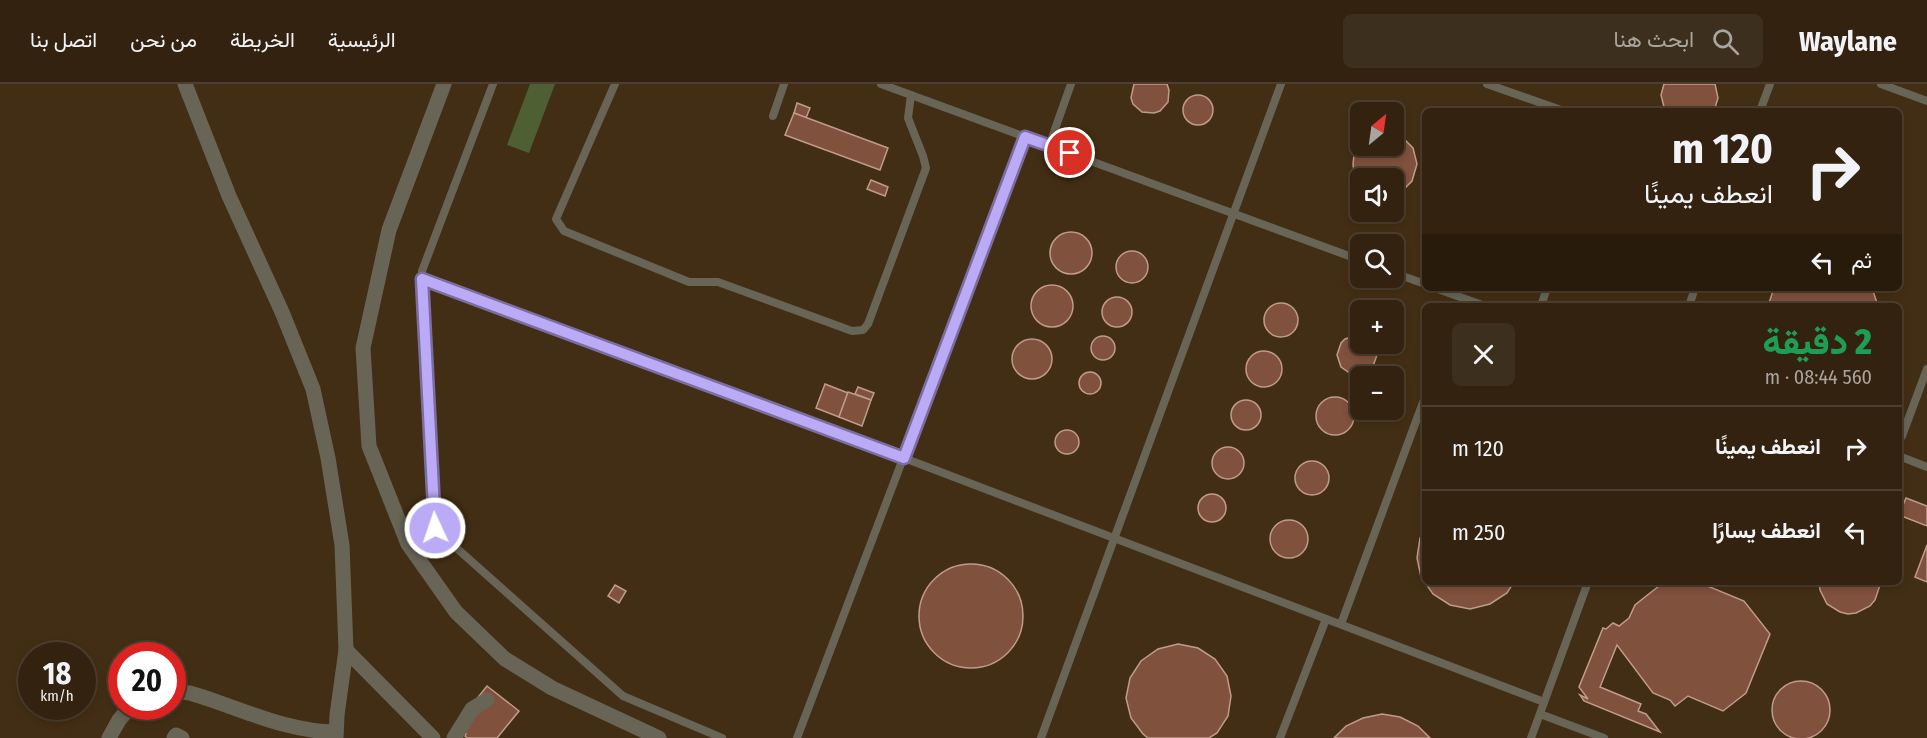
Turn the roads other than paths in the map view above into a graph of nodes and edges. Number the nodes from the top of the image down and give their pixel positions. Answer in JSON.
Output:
{"nodes":[{"id":1,"x":185,"y":84,"type":"edge"},
{"id":2,"x":444,"y":84,"type":"edge"},
{"id":3,"x":493,"y":84,"type":"edge"},
{"id":4,"x":615,"y":84,"type":"edge"},
{"id":5,"x":784,"y":84,"type":"edge"},
{"id":6,"x":881,"y":84,"type":"edge"},
{"id":7,"x":1071,"y":84,"type":"edge"},
{"id":8,"x":1281,"y":84,"type":"edge"},
{"id":9,"x":1487,"y":84,"type":"edge"},
{"id":10,"x":1770,"y":84,"type":"edge"},
{"id":11,"x":1881,"y":84,"type":"edge"},
{"id":12,"x":911,"y":95,"type":"junction"},
{"id":13,"x":1927,"y":101,"type":"edge"},
{"id":14,"x":1555,"y":108,"type":"edge"},
{"id":15,"x":1761,"y":108,"type":"edge"},
{"id":16,"x":772,"y":116,"type":"dead end"},
{"id":17,"x":1025,"y":137,"type":"junction"},
{"id":18,"x":1049,"y":146,"type":"junction"},
{"id":19,"x":1233,"y":213,"type":"junction"},
{"id":20,"x":1350,"y":256,"type":"edge"},
{"id":21,"x":1404,"y":277,"type":"edge"},
{"id":22,"x":422,"y":279,"type":"junction"},
{"id":23,"x":1422,"y":283,"type":"edge"},
{"id":24,"x":1441,"y":291,"type":"edge"},
{"id":25,"x":1460,"y":302,"type":"edge"},
{"id":26,"x":1927,"y":369,"type":"edge"},
{"id":27,"x":1422,"y":405,"type":"edge"},
{"id":28,"x":1902,"y":436,"type":"edge"},
{"id":29,"x":1902,"y":457,"type":"edge"},
{"id":30,"x":904,"y":458,"type":"junction"},
{"id":31,"x":1927,"y":467,"type":"edge"},
{"id":32,"x":1114,"y":538,"type":"junction"},
{"id":33,"x":1587,"y":585,"type":"edge"},
{"id":34,"x":1326,"y":619,"type":"junction"},
{"id":35,"x":1341,"y":624,"type":"junction"},
{"id":36,"x":346,"y":650,"type":"junction"},
{"id":37,"x":186,"y":693,"type":"edge"},
{"id":38,"x":488,"y":700,"type":"dead end"},
{"id":39,"x":1544,"y":702,"type":"junction"},
{"id":40,"x":1540,"y":714,"type":"junction"},
{"id":41,"x":118,"y":720,"type":"edge"},
{"id":42,"x":336,"y":735,"type":"edge"},
{"id":43,"x":109,"y":738,"type":"edge"},
{"id":44,"x":174,"y":738,"type":"edge"},
{"id":45,"x":182,"y":738,"type":"edge"},
{"id":46,"x":433,"y":738,"type":"edge"},
{"id":47,"x":454,"y":738,"type":"edge"},
{"id":48,"x":659,"y":738,"type":"edge"},
{"id":49,"x":722,"y":738,"type":"edge"},
{"id":50,"x":797,"y":738,"type":"edge"},
{"id":51,"x":1041,"y":738,"type":"edge"},
{"id":52,"x":1280,"y":738,"type":"edge"},
{"id":53,"x":1531,"y":738,"type":"edge"},
{"id":54,"x":1604,"y":738,"type":"edge"}],
"edges":[{"from":1,"to":36,"type":"street"},
{"from":2,"to":48,"type":"street"},
{"from":3,"to":22,"type":"lane"},
{"from":4,"to":12,"type":"lane"},
{"from":5,"to":16,"type":"lane"},
{"from":6,"to":12,"type":"lane"},
{"from":7,"to":18,"type":"lane"},
{"from":8,"to":19,"type":"lane"},
{"from":9,"to":14,"type":"lane"},
{"from":10,"to":15,"type":"lane"},
{"from":11,"to":13,"type":"lane"},
{"from":12,"to":17,"type":"lane"},
{"from":17,"to":18,"type":"lane"},
{"from":17,"to":30,"type":"lane"},
{"from":18,"to":19,"type":"lane"},
{"from":19,"to":20,"type":"lane"},
{"from":19,"to":32,"type":"lane"},
{"from":21,"to":23,"type":"lane"},
{"from":22,"to":30,"type":"lane"},
{"from":22,"to":49,"type":"lane"},
{"from":24,"to":25,"type":"lane"},
{"from":26,"to":28,"type":"lane"},
{"from":27,"to":35,"type":"lane"},
{"from":29,"to":31,"type":"lane"},
{"from":30,"to":32,"type":"lane"},
{"from":30,"to":50,"type":"lane"},
{"from":32,"to":34,"type":"lane"},
{"from":32,"to":51,"type":"lane"},
{"from":33,"to":39,"type":"lane"},
{"from":34,"to":35,"type":"lane"},
{"from":34,"to":52,"type":"lane"},
{"from":35,"to":39,"type":"lane"},
{"from":36,"to":42,"type":"street"},
{"from":36,"to":46,"type":"street"},
{"from":37,"to":42,"type":"street"},
{"from":38,"to":47,"type":"street"},
{"from":39,"to":40,"type":"lane"},
{"from":40,"to":53,"type":"lane"},
{"from":40,"to":54,"type":"lane"},
{"from":41,"to":43,"type":"street"},
{"from":44,"to":45,"type":"street"}]}
